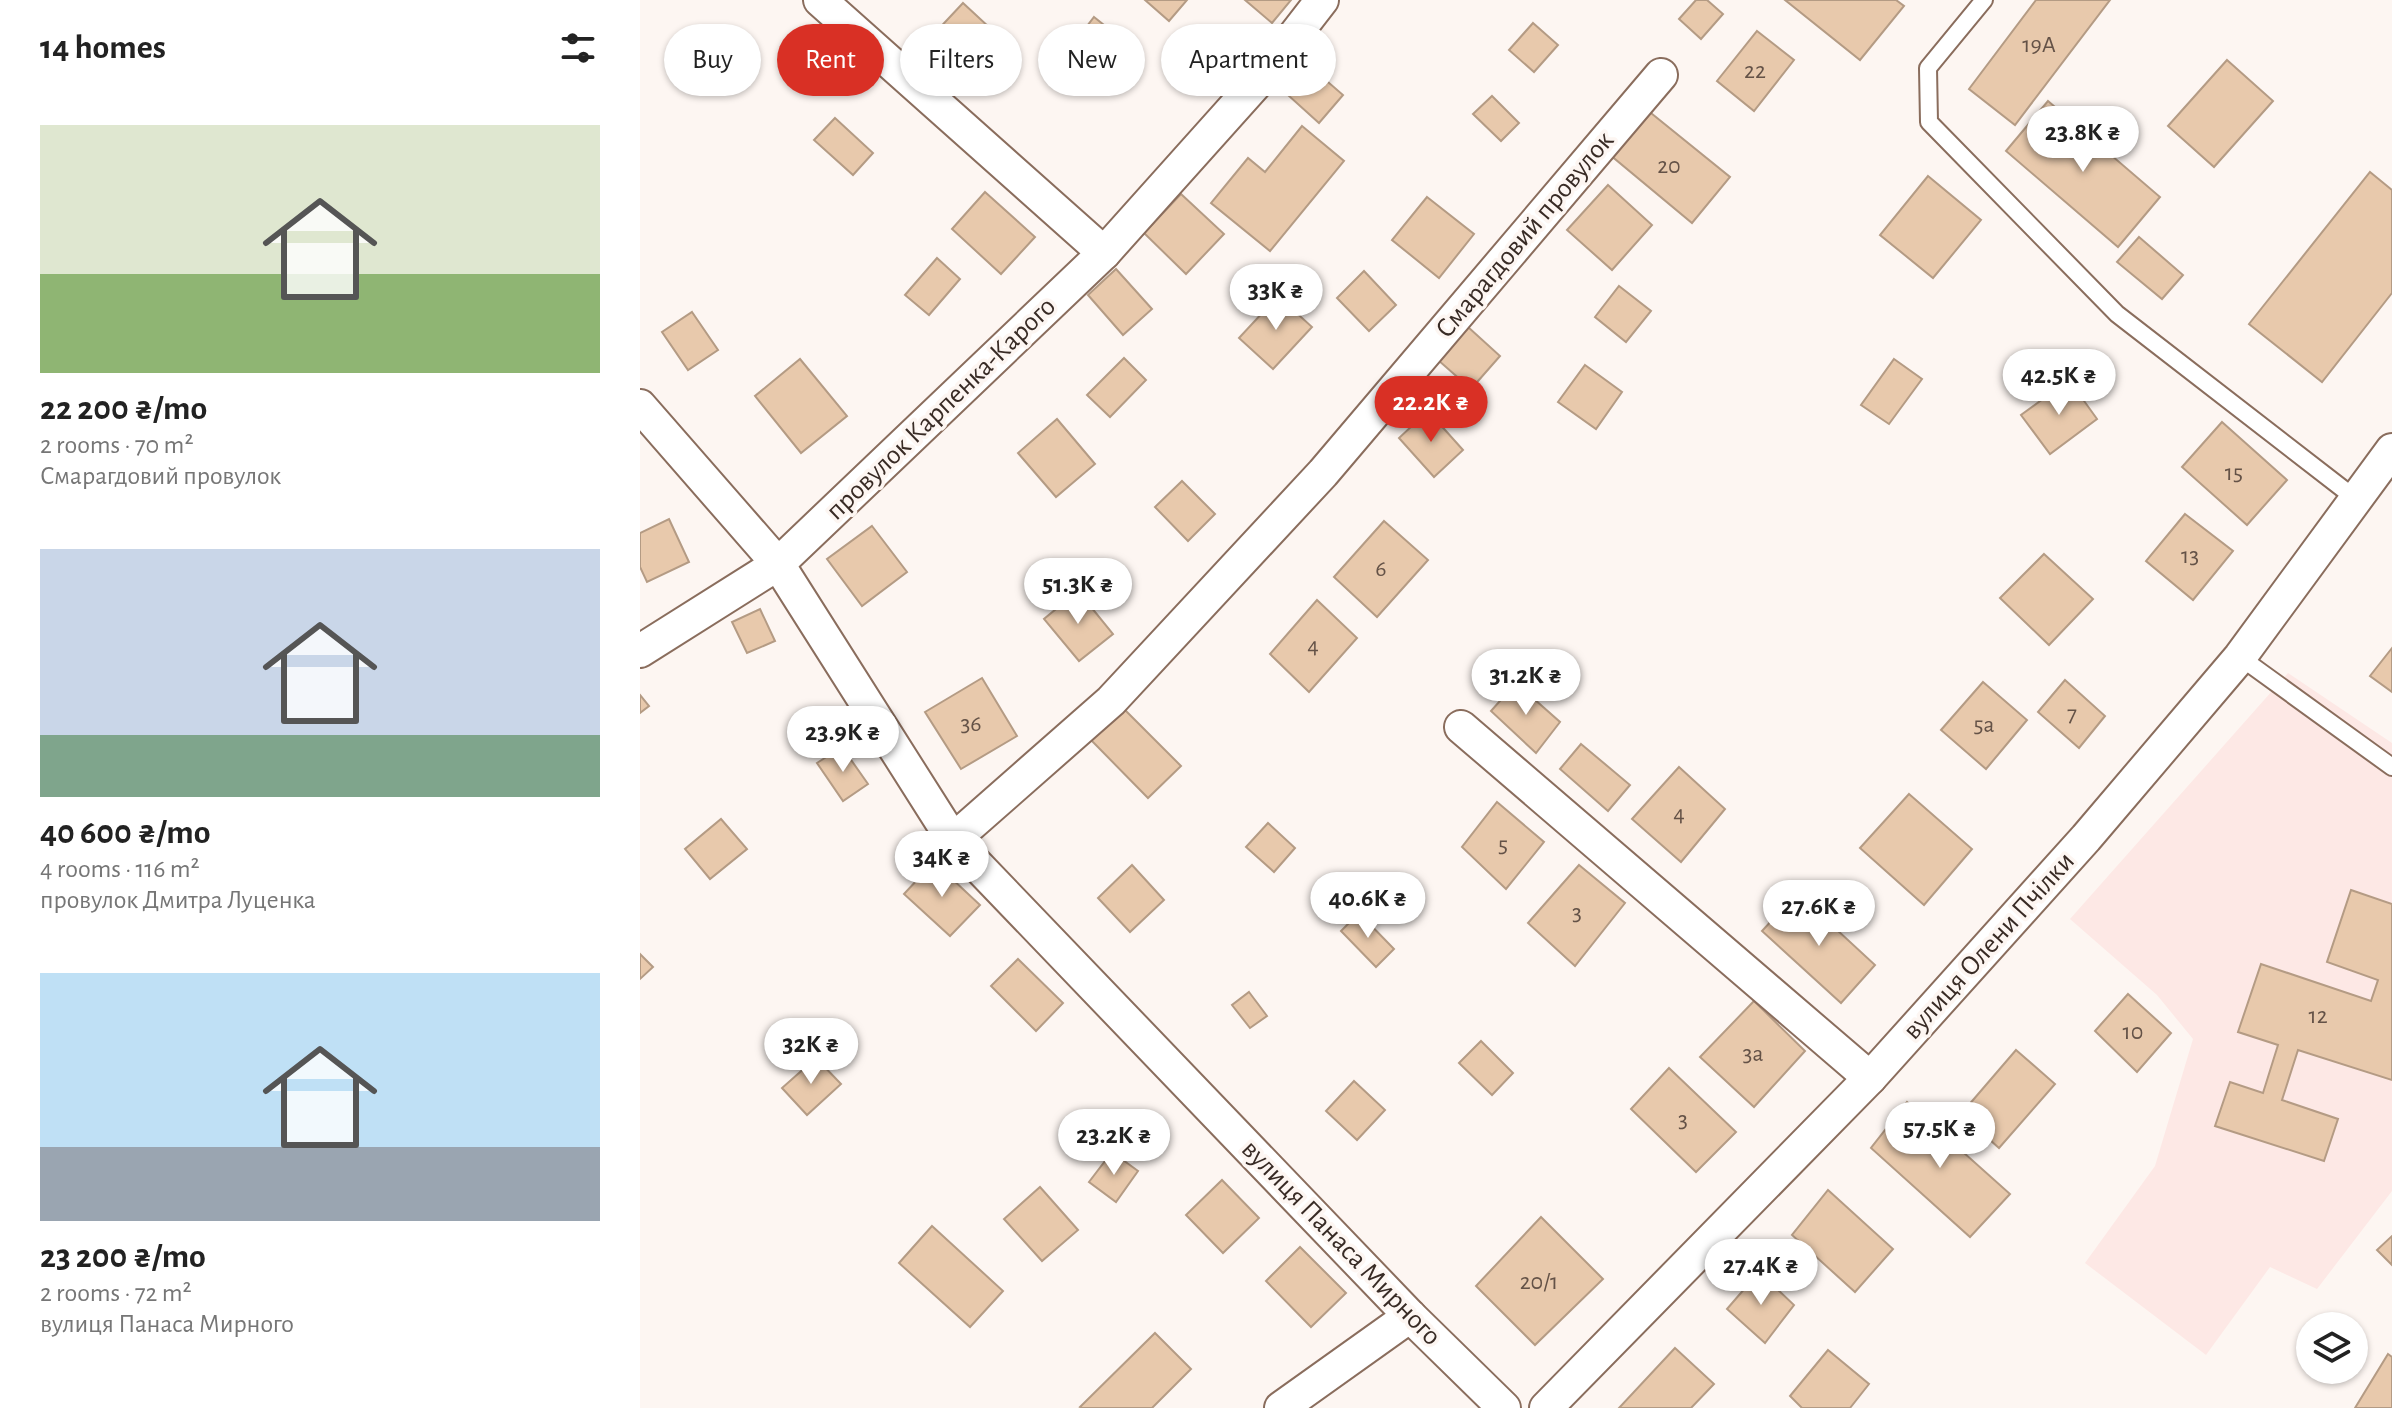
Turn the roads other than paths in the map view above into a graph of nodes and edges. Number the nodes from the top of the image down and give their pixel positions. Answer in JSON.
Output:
{"nodes":[{"id":1,"x":820,"y":0,"type":"edge"},
{"id":2,"x":1322,"y":0,"type":"edge"},
{"id":3,"x":1984,"y":0,"type":"edge"},
{"id":4,"x":1661,"y":75,"type":"dead end"},
{"id":5,"x":1104,"y":253,"type":"junction"},
{"id":6,"x":640,"y":406,"type":"edge"},
{"id":7,"x":2392,"y":450,"type":"edge"},
{"id":8,"x":2356,"y":499,"type":"junction"},
{"id":9,"x":778,"y":564,"type":"junction"},
{"id":10,"x":640,"y":651,"type":"edge"},
{"id":11,"x":2240,"y":657,"type":"junction"},
{"id":12,"x":1461,"y":727,"type":"dead end"},
{"id":13,"x":2392,"y":767,"type":"edge"},
{"id":14,"x":953,"y":840,"type":"junction"},
{"id":15,"x":1870,"y":1078,"type":"junction"},
{"id":16,"x":1410,"y":1316,"type":"junction"},
{"id":17,"x":1281,"y":1408,"type":"edge"},
{"id":18,"x":1504,"y":1408,"type":"edge"},
{"id":19,"x":1546,"y":1408,"type":"edge"}],
"edges":[{"from":1,"to":5,"type":"street"},
{"from":2,"to":5,"type":"street","name":"провулок Карпенка-Карого"},
{"from":3,"to":8,"type":"lane"},
{"from":4,"to":14,"type":"street","name":"Смарагдовий провулок"},
{"from":5,"to":9,"type":"street","name":"провулок Карпенка-Карого"},
{"from":6,"to":9,"type":"street","name":"вулиця Панаса Мирного"},
{"from":7,"to":8,"type":"street","name":"вулиця Олени Пчілки"},
{"from":8,"to":11,"type":"street","name":"вулиця Олени Пчілки"},
{"from":9,"to":10,"type":"street","name":"провулок Карпенка-Карого"},
{"from":9,"to":14,"type":"street","name":"вулиця Панаса Мирного"},
{"from":11,"to":13,"type":"lane"},
{"from":11,"to":15,"type":"street","name":"вулиця Олени Пчілки"},
{"from":12,"to":15,"type":"street"},
{"from":14,"to":16,"type":"street","name":"вулиця Панаса Мирного"},
{"from":15,"to":19,"type":"street","name":"вулиця Олени Пчілки"},
{"from":16,"to":17,"type":"street"},
{"from":16,"to":18,"type":"street","name":"вулиця Панаса Мирного"}]}
